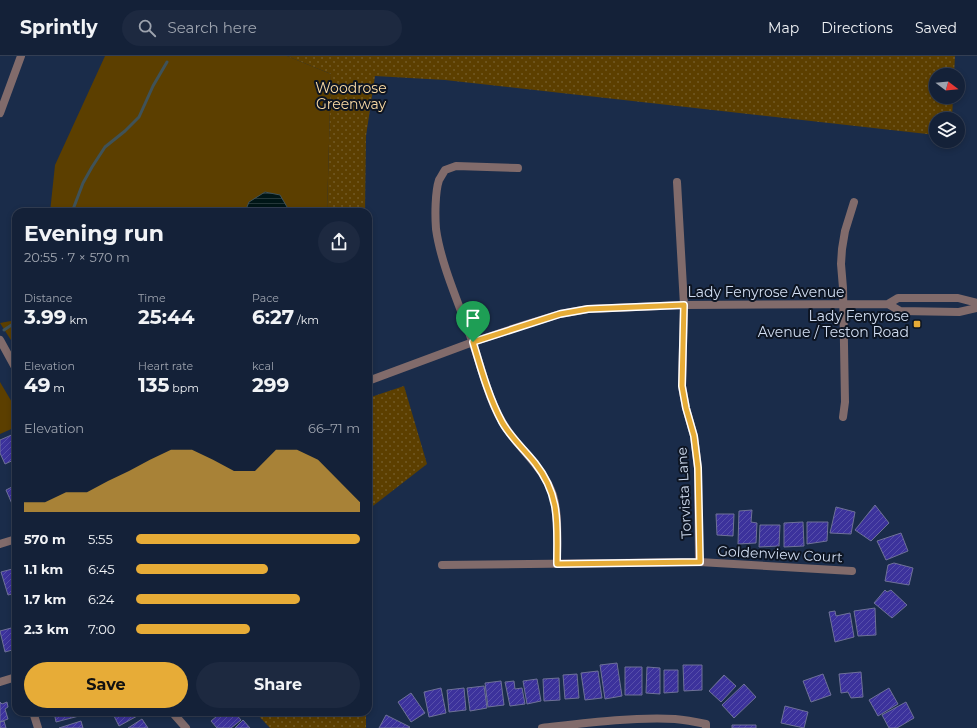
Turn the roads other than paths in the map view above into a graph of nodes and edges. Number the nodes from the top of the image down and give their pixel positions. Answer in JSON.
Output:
{"nodes":[{"id":1,"x":21,"y":56,"type":"edge"},
{"id":2,"x":0,"y":114,"type":"edge"},
{"id":3,"x":518,"y":168,"type":"dead end"},
{"id":4,"x":677,"y":182,"type":"dead end"},
{"id":5,"x":854,"y":202,"type":"dead end"},
{"id":6,"x":977,"y":303,"type":"edge"},
{"id":7,"x":888,"y":304,"type":"junction"},
{"id":8,"x":684,"y":305,"type":"junction"},
{"id":9,"x":843,"y":305,"type":"junction"},
{"id":10,"x":977,"y":308,"type":"edge"},
{"id":11,"x":0,"y":340,"type":"edge"},
{"id":12,"x":473,"y":342,"type":"junction"},
{"id":13,"x":12,"y":362,"type":"edge"},
{"id":14,"x":372,"y":380,"type":"edge"},
{"id":15,"x":843,"y":417,"type":"dead end"},
{"id":16,"x":12,"y":540,"type":"edge"},
{"id":17,"x":0,"y":544,"type":"edge"},
{"id":18,"x":700,"y":562,"type":"junction"},
{"id":19,"x":557,"y":564,"type":"junction"},
{"id":20,"x":442,"y":565,"type":"dead end"},
{"id":21,"x":852,"y":571,"type":"dead end"},
{"id":22,"x":12,"y":678,"type":"edge"},
{"id":23,"x":0,"y":682,"type":"edge"},
{"id":24,"x":34,"y":716,"type":"edge"},
{"id":25,"x":176,"y":716,"type":"edge"},
{"id":26,"x":38,"y":728,"type":"edge"},
{"id":27,"x":186,"y":728,"type":"edge"},
{"id":28,"x":542,"y":728,"type":"edge"},
{"id":29,"x":706,"y":728,"type":"edge"}],
"edges":[{"from":1,"to":2,"type":"street"},
{"from":3,"to":12,"type":"street"},
{"from":4,"to":8,"type":"street","name":"Torvista Lane"},
{"from":5,"to":9,"type":"street"},
{"from":6,"to":7,"type":"street","name":"Lady Fenyrose Avenue"},
{"from":7,"to":9,"type":"street","name":"Lady Fenyrose Avenue"},
{"from":7,"to":10,"type":"street","name":"Lady Fenyrose Avenue"},
{"from":8,"to":9,"type":"street","name":"Lady Fenyrose Avenue"},
{"from":8,"to":12,"type":"street","name":"Lady Fenyrose Avenue"},
{"from":8,"to":18,"type":"street","name":"Torvista Lane"},
{"from":9,"to":15,"type":"street"},
{"from":11,"to":13,"type":"street"},
{"from":12,"to":14,"type":"street","name":"Lady Fenyrose Avenue"},
{"from":12,"to":19,"type":"street"},
{"from":16,"to":17,"type":"street"},
{"from":18,"to":19,"type":"street","name":"Goldenview Court"},
{"from":18,"to":21,"type":"street","name":"Goldenview Court"},
{"from":19,"to":20,"type":"street","name":"Goldenview Court"},
{"from":22,"to":23,"type":"street"},
{"from":24,"to":26,"type":"street"},
{"from":25,"to":27,"type":"street"},
{"from":28,"to":29,"type":"street"}]}
